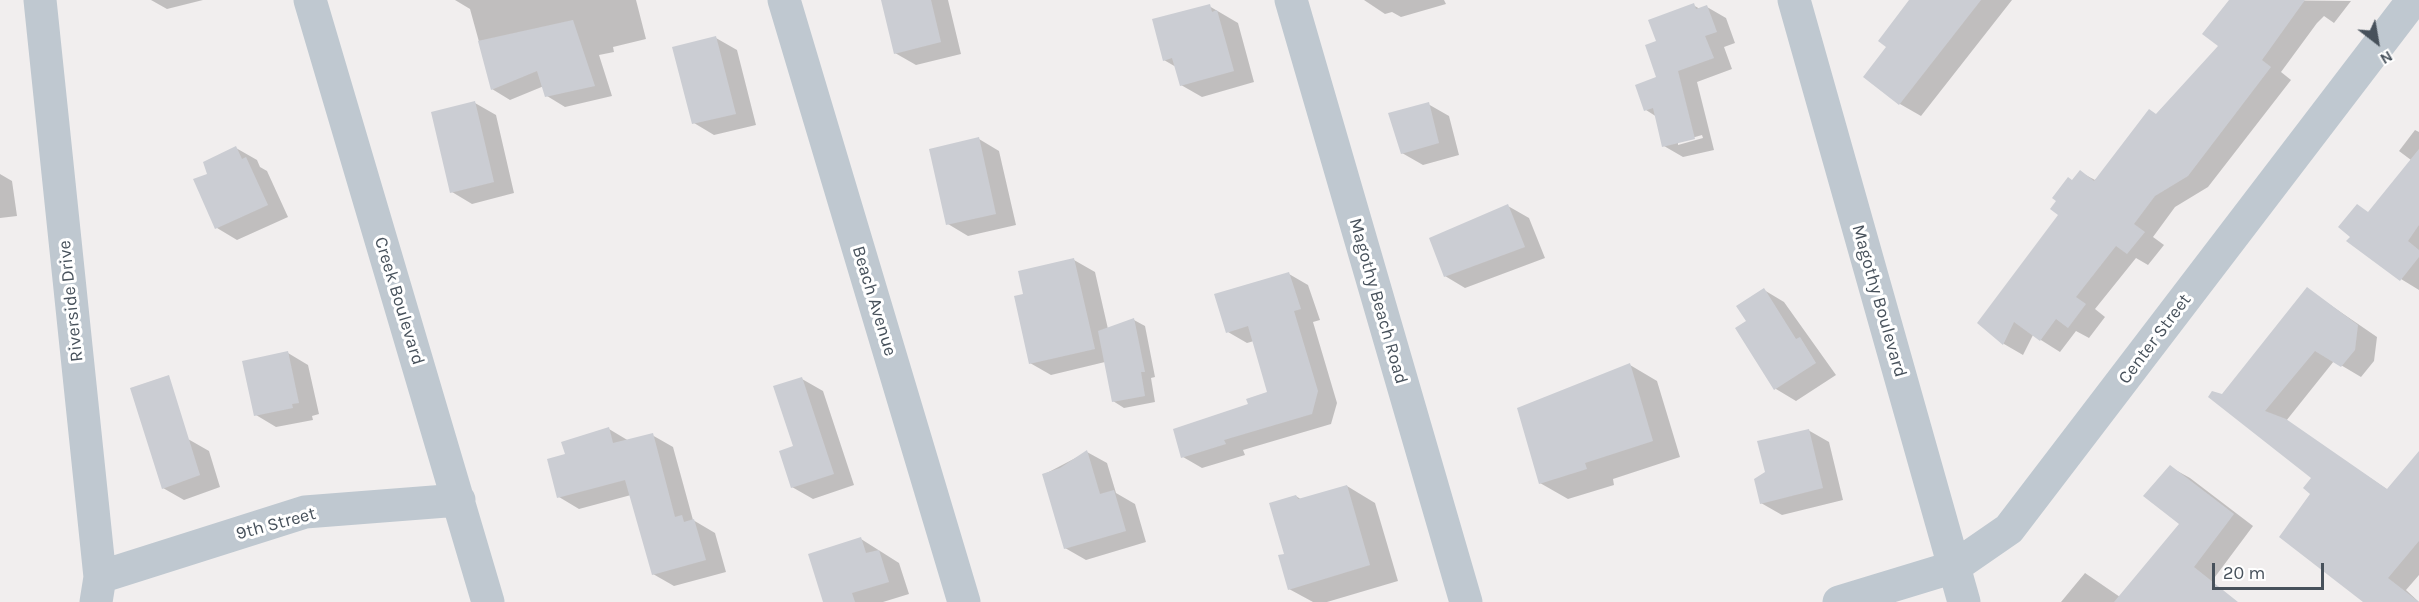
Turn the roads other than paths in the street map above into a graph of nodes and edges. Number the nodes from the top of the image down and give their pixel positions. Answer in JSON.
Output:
{"nodes":[{"id":1,"x":40,"y":0,"type":"edge"},
{"id":2,"x":310,"y":0,"type":"edge"},
{"id":3,"x":784,"y":0,"type":"edge"},
{"id":4,"x":1291,"y":0,"type":"edge"},
{"id":5,"x":1794,"y":0,"type":"edge"},
{"id":6,"x":2413,"y":0,"type":"edge"},
{"id":7,"x":459,"y":500,"type":"junction"},
{"id":8,"x":1954,"y":567,"type":"junction"},
{"id":9,"x":98,"y":589,"type":"edge"},
{"id":10,"x":488,"y":602,"type":"edge"},
{"id":11,"x":964,"y":602,"type":"edge"},
{"id":12,"x":1466,"y":602,"type":"edge"},
{"id":13,"x":1839,"y":602,"type":"edge"},
{"id":14,"x":1964,"y":602,"type":"edge"}],
"edges":[{"from":1,"to":9,"type":"street","name":"Riverside Drive"},
{"from":2,"to":7,"type":"street","name":"Creek Boulevard"},
{"from":3,"to":11,"type":"street","name":"Beach Avenue"},
{"from":4,"to":12,"type":"street","name":"Magothy Beach Road"},
{"from":5,"to":8,"type":"street","name":"Magothy Boulevard"},
{"from":6,"to":8,"type":"street","name":"Center Street"},
{"from":7,"to":9,"type":"street","name":"9th Street"},
{"from":7,"to":10,"type":"street","name":"Creek Boulevard"},
{"from":8,"to":13,"type":"street","name":"Center Street"},
{"from":8,"to":14,"type":"street","name":"Magothy Boulevard"}]}
